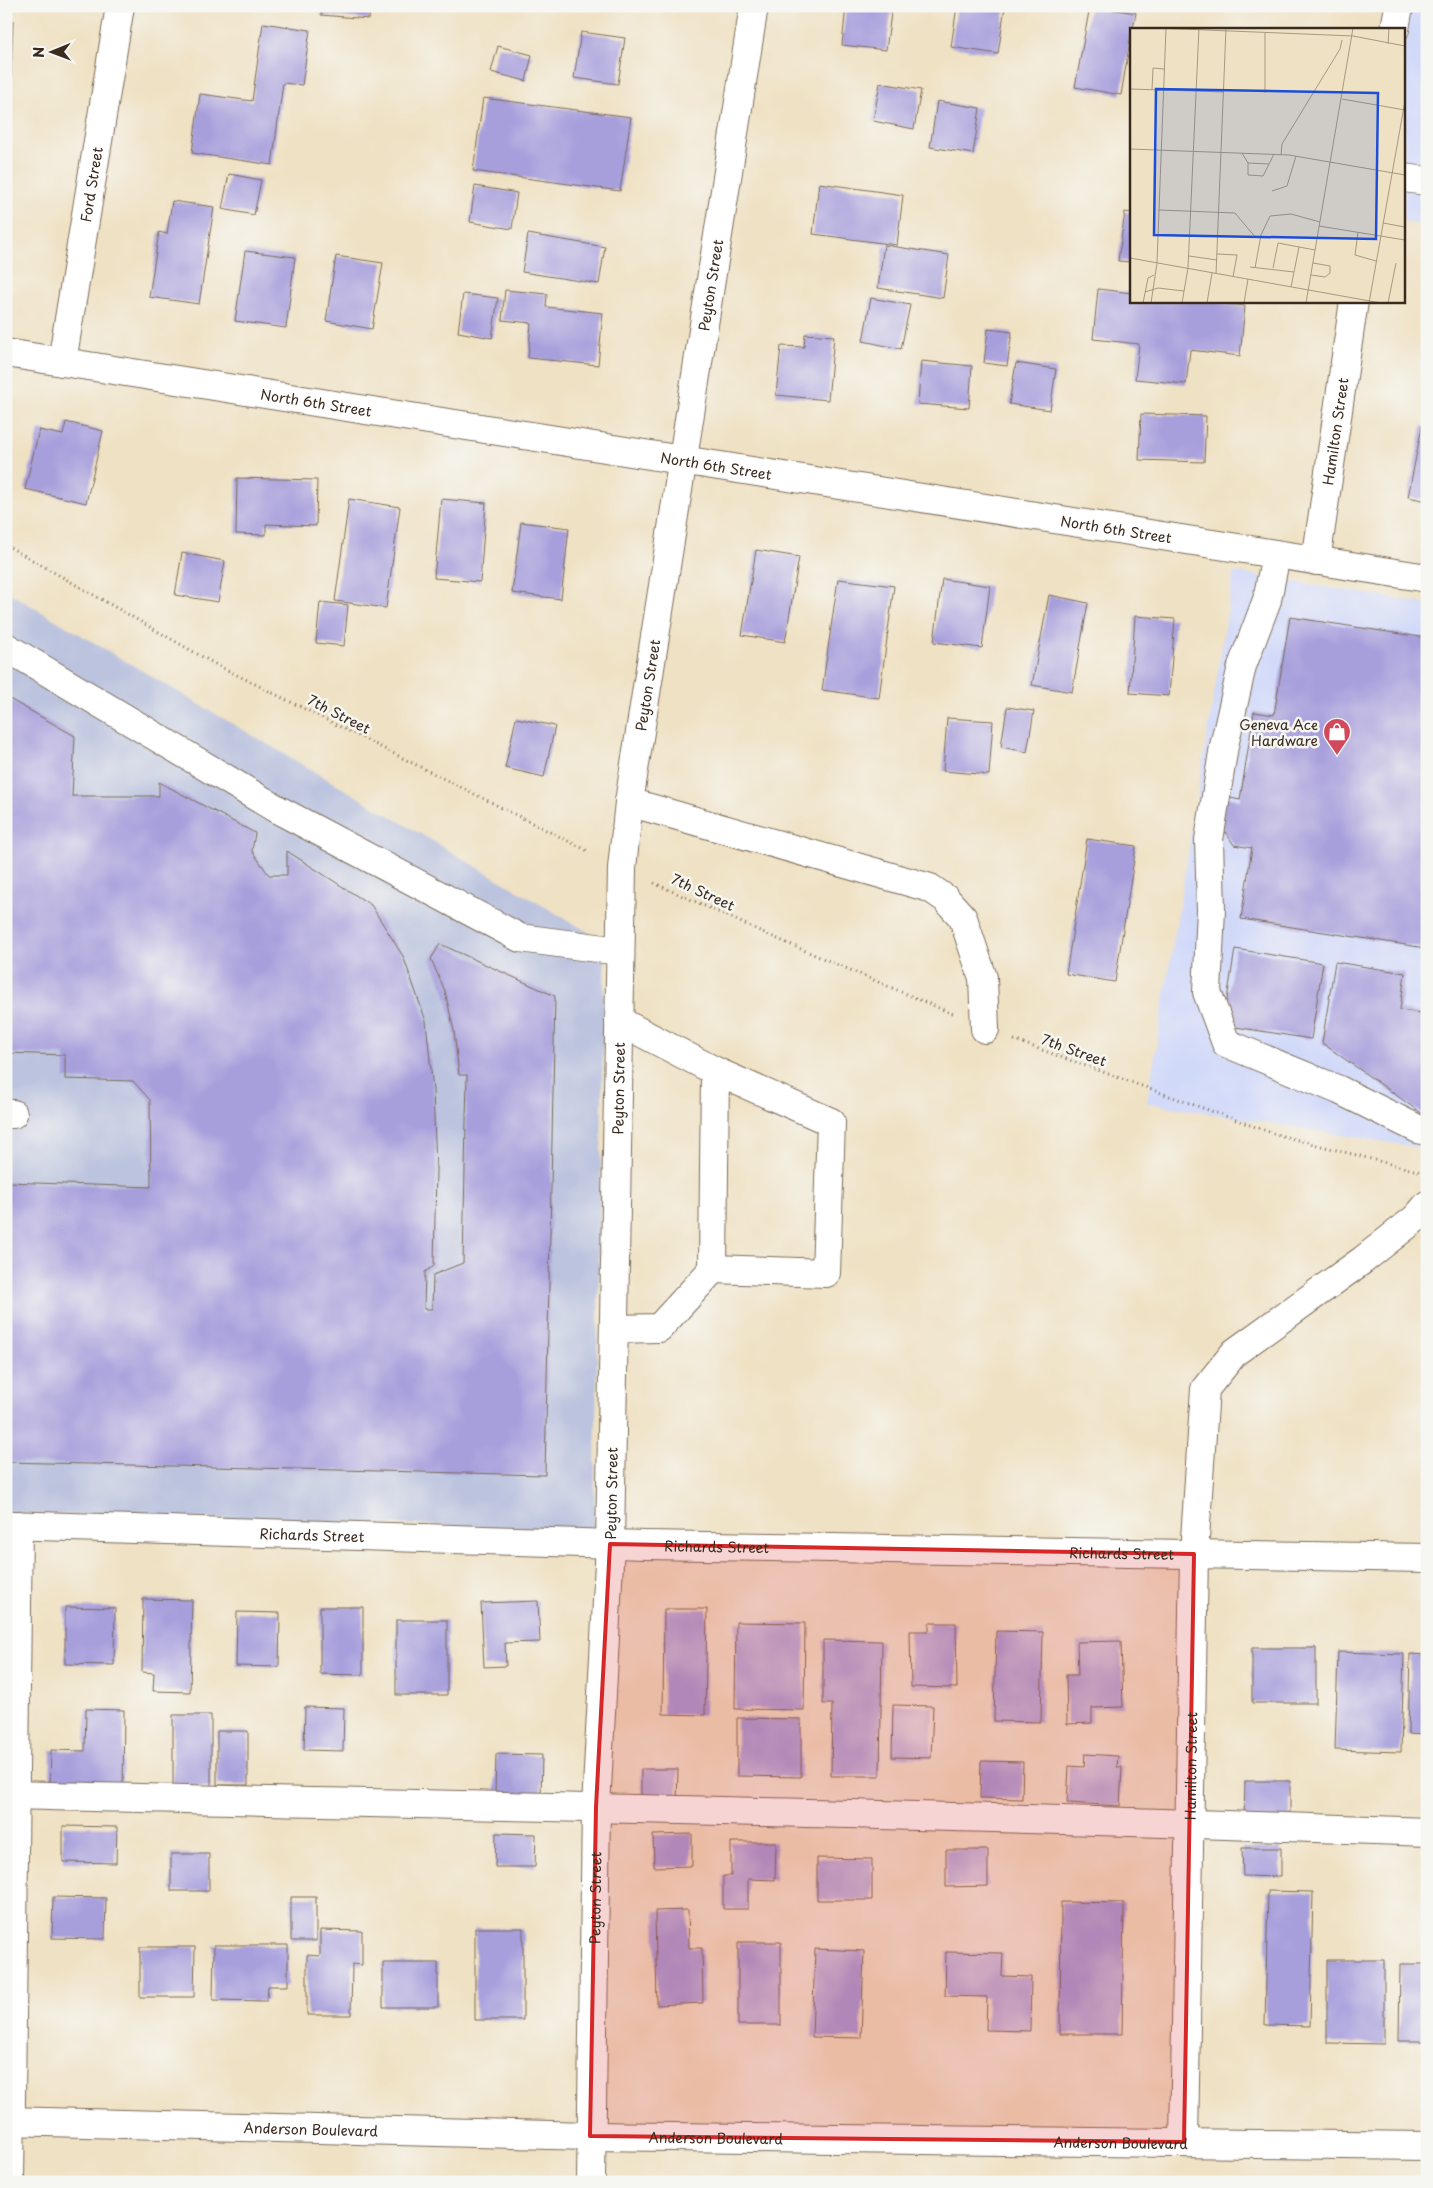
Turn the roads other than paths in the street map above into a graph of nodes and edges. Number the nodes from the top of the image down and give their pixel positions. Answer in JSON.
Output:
{"nodes":[{"id":1,"x":120,"y":6,"type":"edge"},
{"id":2,"x":754,"y":6,"type":"edge"},
{"id":3,"x":1398,"y":6,"type":"edge"},
{"id":4,"x":1395,"y":28,"type":"edge"},
{"id":5,"x":1406,"y":178,"type":"edge"},
{"id":6,"x":1427,"y":181,"type":"edge"},
{"id":7,"x":1354,"y":302,"type":"edge"},
{"id":8,"x":6,"y":353,"type":"edge"},
{"id":9,"x":62,"y":362,"type":"junction"},
{"id":10,"x":682,"y":461,"type":"junction"},
{"id":11,"x":1276,"y":555,"type":"junction"},
{"id":12,"x":1316,"y":561,"type":"junction"},
{"id":13,"x":1427,"y":578,"type":"edge"},
{"id":14,"x":6,"y":647,"type":"edge"},
{"id":15,"x":629,"y":802,"type":"junction"},
{"id":16,"x":620,"y":951,"type":"junction"},
{"id":17,"x":619,"y":1021,"type":"junction"},
{"id":18,"x":985,"y":1028,"type":"road end"},
{"id":19,"x":715,"y":1071,"type":"junction"},
{"id":20,"x":1427,"y":1131,"type":"edge"},
{"id":21,"x":1427,"y":1205,"type":"edge"},
{"id":22,"x":713,"y":1269,"type":"junction"},
{"id":23,"x":614,"y":1329,"type":"junction"},
{"id":24,"x":12,"y":1525,"type":"edge"},
{"id":25,"x":610,"y":1544,"type":"junction"},
{"id":26,"x":1194,"y":1554,"type":"junction"},
{"id":27,"x":1427,"y":1558,"type":"edge"},
{"id":28,"x":10,"y":1795,"type":"edge"},
{"id":29,"x":596,"y":1807,"type":"junction"},
{"id":30,"x":1190,"y":1823,"type":"junction"},
{"id":31,"x":1427,"y":1832,"type":"edge"},
{"id":32,"x":9,"y":2121,"type":"edge"},
{"id":33,"x":590,"y":2136,"type":"junction"},
{"id":34,"x":1184,"y":2142,"type":"junction"},
{"id":35,"x":1427,"y":2146,"type":"edge"},
{"id":36,"x":10,"y":2182,"type":"edge"},
{"id":37,"x":590,"y":2182,"type":"edge"}],
"edges":[{"from":1,"to":9,"type":"street","name":"Ford Street"},
{"from":2,"to":10,"type":"street","name":"Peyton Street"},
{"from":3,"to":4,"type":"street"},
{"from":5,"to":6,"type":"street"},
{"from":7,"to":12,"type":"street","name":"Hamilton Street"},
{"from":8,"to":9,"type":"street","name":"North 6th Street"},
{"from":9,"to":10,"type":"street","name":"North 6th Street"},
{"from":10,"to":11,"type":"street","name":"North 6th Street"},
{"from":10,"to":15,"type":"street","name":"Peyton Street"},
{"from":11,"to":12,"type":"street","name":"North 6th Street"},
{"from":11,"to":20,"type":"street"},
{"from":12,"to":13,"type":"street","name":"North 6th Street"},
{"from":14,"to":16,"type":"street"},
{"from":15,"to":16,"type":"street","name":"Peyton Street"},
{"from":15,"to":18,"type":"street"},
{"from":16,"to":17,"type":"street","name":"Peyton Street"},
{"from":17,"to":19,"type":"street"},
{"from":17,"to":23,"type":"street","name":"Peyton Street"},
{"from":19,"to":22,"type":"street"},
{"from":19,"to":22,"type":"street"},
{"from":21,"to":26,"type":"street","name":"Hamilton Street"},
{"from":22,"to":23,"type":"street"},
{"from":23,"to":25,"type":"street","name":"Peyton Street"},
{"from":24,"to":25,"type":"street","name":"Richards Street"},
{"from":24,"to":28,"type":"street"},
{"from":25,"to":26,"type":"street","name":"Richards Street"},
{"from":25,"to":29,"type":"street","name":"Peyton Street"},
{"from":26,"to":27,"type":"street","name":"Richards Street"},
{"from":26,"to":30,"type":"street","name":"Hamilton Street"},
{"from":28,"to":29,"type":"street"},
{"from":28,"to":32,"type":"street"},
{"from":29,"to":30,"type":"street"},
{"from":29,"to":33,"type":"street","name":"Peyton Street"},
{"from":30,"to":31,"type":"street"},
{"from":30,"to":34,"type":"street","name":"Hamilton Street"},
{"from":32,"to":33,"type":"street","name":"Anderson Boulevard"},
{"from":32,"to":36,"type":"street"},
{"from":33,"to":34,"type":"street","name":"Anderson Boulevard"},
{"from":33,"to":37,"type":"street","name":"Peyton Street"},
{"from":34,"to":35,"type":"street","name":"Anderson Boulevard"}]}
